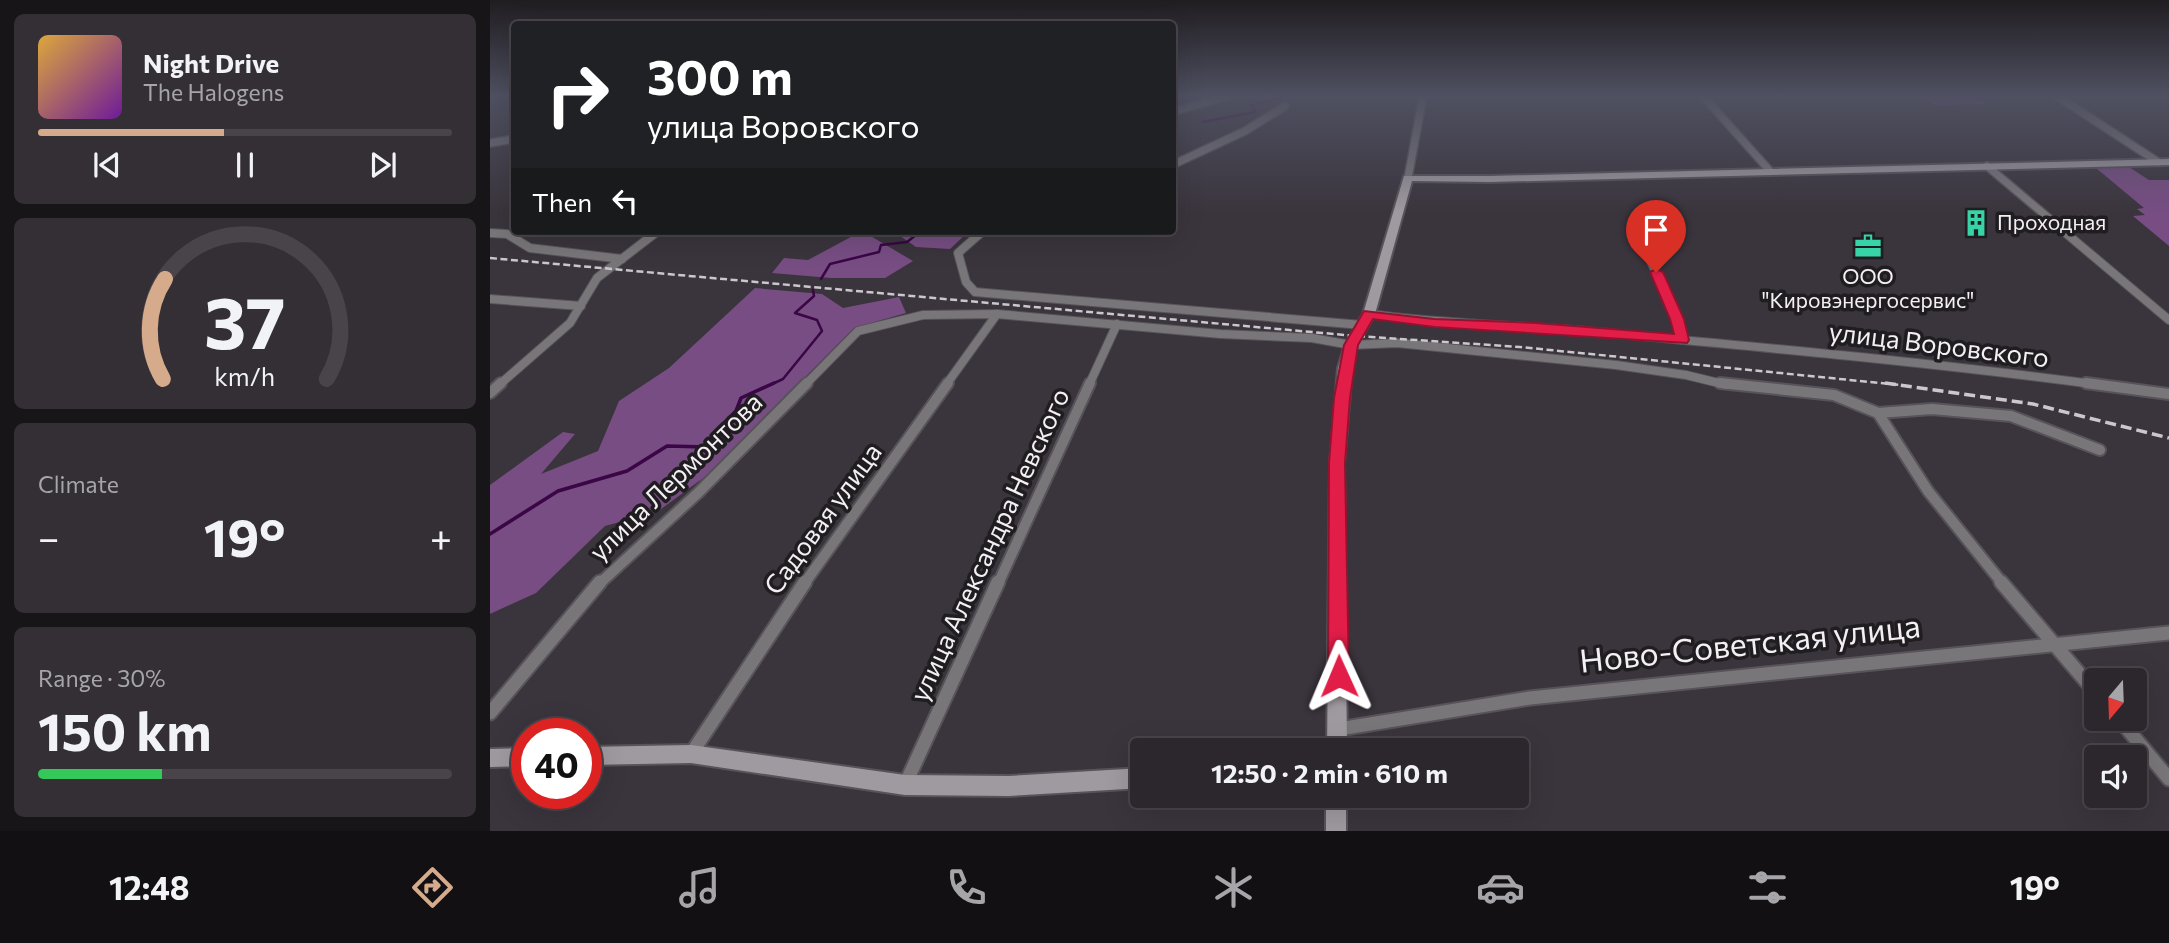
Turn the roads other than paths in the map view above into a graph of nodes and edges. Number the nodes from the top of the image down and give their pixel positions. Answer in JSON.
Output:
{"nodes":[{"id":1,"x":1237,"y":135,"type":"edge"},
{"id":2,"x":1416,"y":135,"type":"edge"},
{"id":3,"x":1737,"y":135,"type":"edge"},
{"id":4,"x":2120,"y":135,"type":"edge"},
{"id":5,"x":511,"y":140,"type":"edge"},
{"id":6,"x":490,"y":143,"type":"edge"},
{"id":7,"x":2164,"y":162,"type":"edge"},
{"id":8,"x":1176,"y":163,"type":"edge"},
{"id":9,"x":1987,"y":166,"type":"junction"},
{"id":10,"x":1769,"y":171,"type":"junction"},
{"id":11,"x":1408,"y":178,"type":"junction"},
{"id":12,"x":1635,"y":226,"type":"dead end"},
{"id":13,"x":490,"y":233,"type":"edge"},
{"id":14,"x":653,"y":235,"type":"edge"},
{"id":15,"x":978,"y":235,"type":"edge"},
{"id":16,"x":622,"y":259,"type":"junction"},
{"id":17,"x":490,"y":299,"type":"edge"},
{"id":18,"x":581,"y":306,"type":"junction"},
{"id":19,"x":997,"y":314,"type":"junction"},
{"id":20,"x":1365,"y":319,"type":"junction"},
{"id":21,"x":2169,"y":320,"type":"edge"},
{"id":22,"x":1117,"y":324,"type":"junction"},
{"id":23,"x":1682,"y":340,"type":"junction"},
{"id":24,"x":1351,"y":345,"type":"junction"},
{"id":25,"x":490,"y":393,"type":"edge"},
{"id":26,"x":2169,"y":394,"type":"edge"},
{"id":27,"x":1878,"y":413,"type":"junction"},
{"id":28,"x":2100,"y":450,"type":"dead end"},
{"id":29,"x":2169,"y":633,"type":"edge"},
{"id":30,"x":2055,"y":644,"type":"junction"},
{"id":31,"x":2084,"y":679,"type":"edge"},
{"id":32,"x":490,"y":713,"type":"edge"},
{"id":33,"x":1339,"y":729,"type":"junction"},
{"id":34,"x":2130,"y":732,"type":"edge"},
{"id":35,"x":1338,"y":738,"type":"edge"},
{"id":36,"x":691,"y":754,"type":"junction"},
{"id":37,"x":602,"y":756,"type":"edge"},
{"id":38,"x":511,"y":757,"type":"edge"},
{"id":39,"x":490,"y":758,"type":"edge"},
{"id":40,"x":1130,"y":779,"type":"edge"},
{"id":41,"x":2169,"y":779,"type":"edge"},
{"id":42,"x":905,"y":785,"type":"junction"},
{"id":43,"x":1336,"y":808,"type":"edge"},
{"id":44,"x":1336,"y":831,"type":"edge"}],
"edges":[{"from":1,"to":8,"type":"street"},
{"from":2,"to":11,"type":"street"},
{"from":3,"to":10,"type":"street"},
{"from":4,"to":7,"type":"street"},
{"from":5,"to":6,"type":"street"},
{"from":7,"to":9,"type":"street"},
{"from":9,"to":10,"type":"street"},
{"from":9,"to":21,"type":"street"},
{"from":10,"to":11,"type":"street"},
{"from":11,"to":20,"type":"street"},
{"from":12,"to":23,"type":"street"},
{"from":13,"to":16,"type":"street"},
{"from":14,"to":16,"type":"street"},
{"from":15,"to":20,"type":"street"},
{"from":16,"to":18,"type":"street"},
{"from":17,"to":18,"type":"street"},
{"from":18,"to":25,"type":"street"},
{"from":19,"to":22,"type":"street","name":"улица Лермонтова"},
{"from":19,"to":32,"type":"street","name":"улица Лермонтова"},
{"from":19,"to":36,"type":"street","name":"Садовая улица"},
{"from":20,"to":23,"type":"street","name":"улица Воровского"},
{"from":20,"to":24,"type":"street"},
{"from":22,"to":24,"type":"street","name":"улица Лермонтова"},
{"from":22,"to":42,"type":"street","name":"улица Александра Невского"},
{"from":23,"to":26,"type":"street","name":"улица Воровского"},
{"from":24,"to":27,"type":"street"},
{"from":24,"to":33,"type":"street"},
{"from":27,"to":28,"type":"street"},
{"from":27,"to":30,"type":"street"},
{"from":29,"to":30,"type":"street","name":"Ново-Советская улица"},
{"from":30,"to":31,"type":"street"},
{"from":30,"to":33,"type":"street","name":"Ново-Советская улица"},
{"from":33,"to":35,"type":"street"},
{"from":34,"to":41,"type":"street"},
{"from":36,"to":37,"type":"street"},
{"from":36,"to":42,"type":"street"},
{"from":38,"to":39,"type":"street"},
{"from":40,"to":42,"type":"street"},
{"from":43,"to":44,"type":"street"}]}
